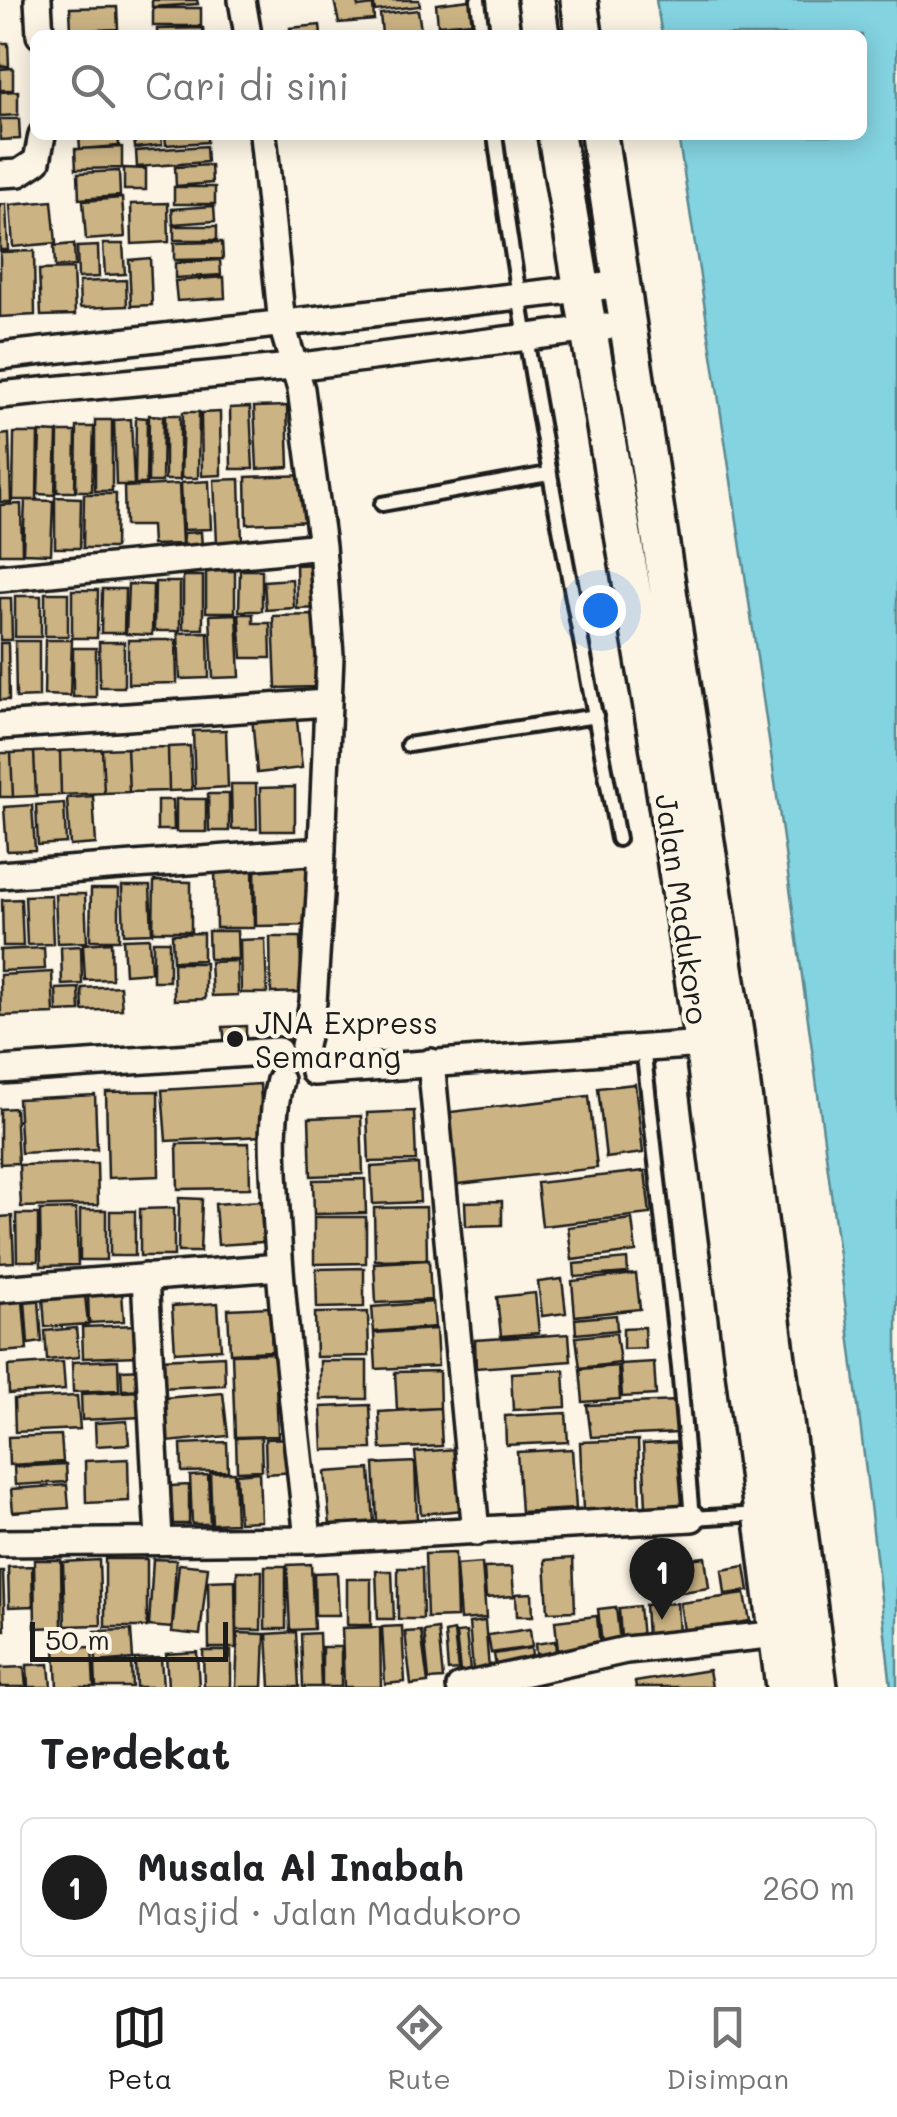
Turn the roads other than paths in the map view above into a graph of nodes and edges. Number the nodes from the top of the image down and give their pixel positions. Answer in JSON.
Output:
{"nodes":[{"id":1,"x":38,"y":0,"type":"edge"},
{"id":2,"x":242,"y":0,"type":"edge"},
{"id":3,"x":478,"y":0,"type":"edge"},
{"id":4,"x":536,"y":0,"type":"edge"},
{"id":5,"x":579,"y":0,"type":"edge"},
{"id":6,"x":40,"y":30,"type":"edge"},
{"id":7,"x":247,"y":30,"type":"edge"},
{"id":8,"x":481,"y":30,"type":"edge"},
{"id":9,"x":540,"y":30,"type":"edge"},
{"id":10,"x":583,"y":30,"type":"edge"},
{"id":11,"x":41,"y":140,"type":"edge"},
{"id":12,"x":264,"y":140,"type":"edge"},
{"id":13,"x":495,"y":140,"type":"edge"},
{"id":14,"x":557,"y":140,"type":"edge"},
{"id":15,"x":600,"y":140,"type":"edge"},
{"id":16,"x":0,"y":174,"type":"edge"},
{"id":17,"x":624,"y":284,"type":"junction"},
{"id":18,"x":581,"y":290,"type":"junction"},
{"id":19,"x":516,"y":294,"type":"junction"},
{"id":20,"x":282,"y":324,"type":"junction"},
{"id":21,"x":630,"y":324,"type":"junction"},
{"id":22,"x":588,"y":329,"type":"junction"},
{"id":23,"x":527,"y":338,"type":"junction"},
{"id":24,"x":8,"y":355,"type":"edge"},
{"id":25,"x":294,"y":366,"type":"junction"},
{"id":26,"x":10,"y":394,"type":"edge"},
{"id":27,"x":548,"y":474,"type":"junction"},
{"id":28,"x":382,"y":504,"type":"dead end"},
{"id":29,"x":322,"y":546,"type":"junction"},
{"id":30,"x":0,"y":578,"type":"edge"},
{"id":31,"x":326,"y":703,"type":"junction"},
{"id":32,"x":596,"y":716,"type":"junction"},
{"id":33,"x":0,"y":726,"type":"edge"},
{"id":34,"x":408,"y":744,"type":"dead end"},
{"id":35,"x":618,"y":839,"type":"dead end"},
{"id":36,"x":322,"y":851,"type":"junction"},
{"id":37,"x":0,"y":876,"type":"edge"},
{"id":38,"x":720,"y":1042,"type":"junction"},
{"id":39,"x":304,"y":1046,"type":"junction"},
{"id":40,"x":642,"y":1046,"type":"junction"},
{"id":41,"x":278,"y":1051,"type":"junction"},
{"id":42,"x":431,"y":1062,"type":"junction"},
{"id":43,"x":0,"y":1070,"type":"edge"},
{"id":44,"x":314,"y":1072,"type":"junction"},
{"id":45,"x":280,"y":1080,"type":"junction"},
{"id":46,"x":279,"y":1267,"type":"junction"},
{"id":47,"x":145,"y":1277,"type":"junction"},
{"id":48,"x":0,"y":1289,"type":"edge"},
{"id":49,"x":761,"y":1514,"type":"junction"},
{"id":50,"x":692,"y":1518,"type":"junction"},
{"id":51,"x":476,"y":1532,"type":"junction"},
{"id":52,"x":160,"y":1540,"type":"junction"},
{"id":53,"x":308,"y":1540,"type":"junction"},
{"id":54,"x":0,"y":1542,"type":"edge"},
{"id":55,"x":794,"y":1633,"type":"junction"},
{"id":56,"x":460,"y":1687,"type":"edge"},
{"id":57,"x":784,"y":1687,"type":"edge"},
{"id":58,"x":819,"y":1687,"type":"edge"}],
"edges":[{"from":1,"to":6,"type":"street"},
{"from":2,"to":7,"type":"street"},
{"from":3,"to":8,"type":"lane"},
{"from":4,"to":9,"type":"street"},
{"from":5,"to":10,"type":"street"},
{"from":11,"to":16,"type":"street"},
{"from":12,"to":20,"type":"street"},
{"from":13,"to":19,"type":"lane"},
{"from":14,"to":18,"type":"street","name":"Jalan Madukoro"},
{"from":15,"to":17,"type":"street","name":"Jalan Madukoro"},
{"from":17,"to":18,"type":"street"},
{"from":17,"to":21,"type":"street","name":"Jalan Madukoro"},
{"from":18,"to":19,"type":"street"},
{"from":18,"to":22,"type":"street","name":"Jalan Madukoro"},
{"from":19,"to":20,"type":"street"},
{"from":19,"to":23,"type":"lane"},
{"from":20,"to":24,"type":"street"},
{"from":20,"to":25,"type":"street"},
{"from":21,"to":22,"type":"street"},
{"from":21,"to":38,"type":"street","name":"Jalan Madukoro"},
{"from":22,"to":23,"type":"street"},
{"from":22,"to":38,"type":"street","name":"Jalan Madukoro"},
{"from":23,"to":25,"type":"street"},
{"from":23,"to":27,"type":"lane"},
{"from":24,"to":26,"type":"street"},
{"from":25,"to":26,"type":"street"},
{"from":25,"to":29,"type":"street"},
{"from":27,"to":28,"type":"lane"},
{"from":27,"to":32,"type":"lane"},
{"from":29,"to":30,"type":"street"},
{"from":29,"to":31,"type":"street"},
{"from":31,"to":33,"type":"street"},
{"from":31,"to":36,"type":"street"},
{"from":32,"to":34,"type":"lane"},
{"from":32,"to":35,"type":"lane"},
{"from":36,"to":37,"type":"street"},
{"from":36,"to":39,"type":"street"},
{"from":38,"to":40,"type":"street"},
{"from":38,"to":49,"type":"street","name":"Jalan Madukoro"},
{"from":38,"to":55,"type":"street","name":"Jalan Madukoro"},
{"from":39,"to":41,"type":"street"},
{"from":39,"to":44,"type":"street"},
{"from":40,"to":42,"type":"street"},
{"from":40,"to":50,"type":"lane"},
{"from":41,"to":43,"type":"street"},
{"from":41,"to":45,"type":"street"},
{"from":42,"to":44,"type":"street"},
{"from":42,"to":51,"type":"street"},
{"from":44,"to":45,"type":"street"},
{"from":45,"to":46,"type":"street"},
{"from":46,"to":47,"type":"street"},
{"from":46,"to":53,"type":"street"},
{"from":47,"to":48,"type":"street"},
{"from":47,"to":52,"type":"street"},
{"from":49,"to":50,"type":"lane"},
{"from":49,"to":55,"type":"street","name":"Jalan Madukoro"},
{"from":50,"to":51,"type":"street"},
{"from":51,"to":53,"type":"street"},
{"from":52,"to":53,"type":"street"},
{"from":52,"to":54,"type":"street"},
{"from":55,"to":56,"type":"street"},
{"from":55,"to":57,"type":"street","name":"Jalan Madukoro"},
{"from":55,"to":58,"type":"street","name":"Jalan Madukoro"}]}
